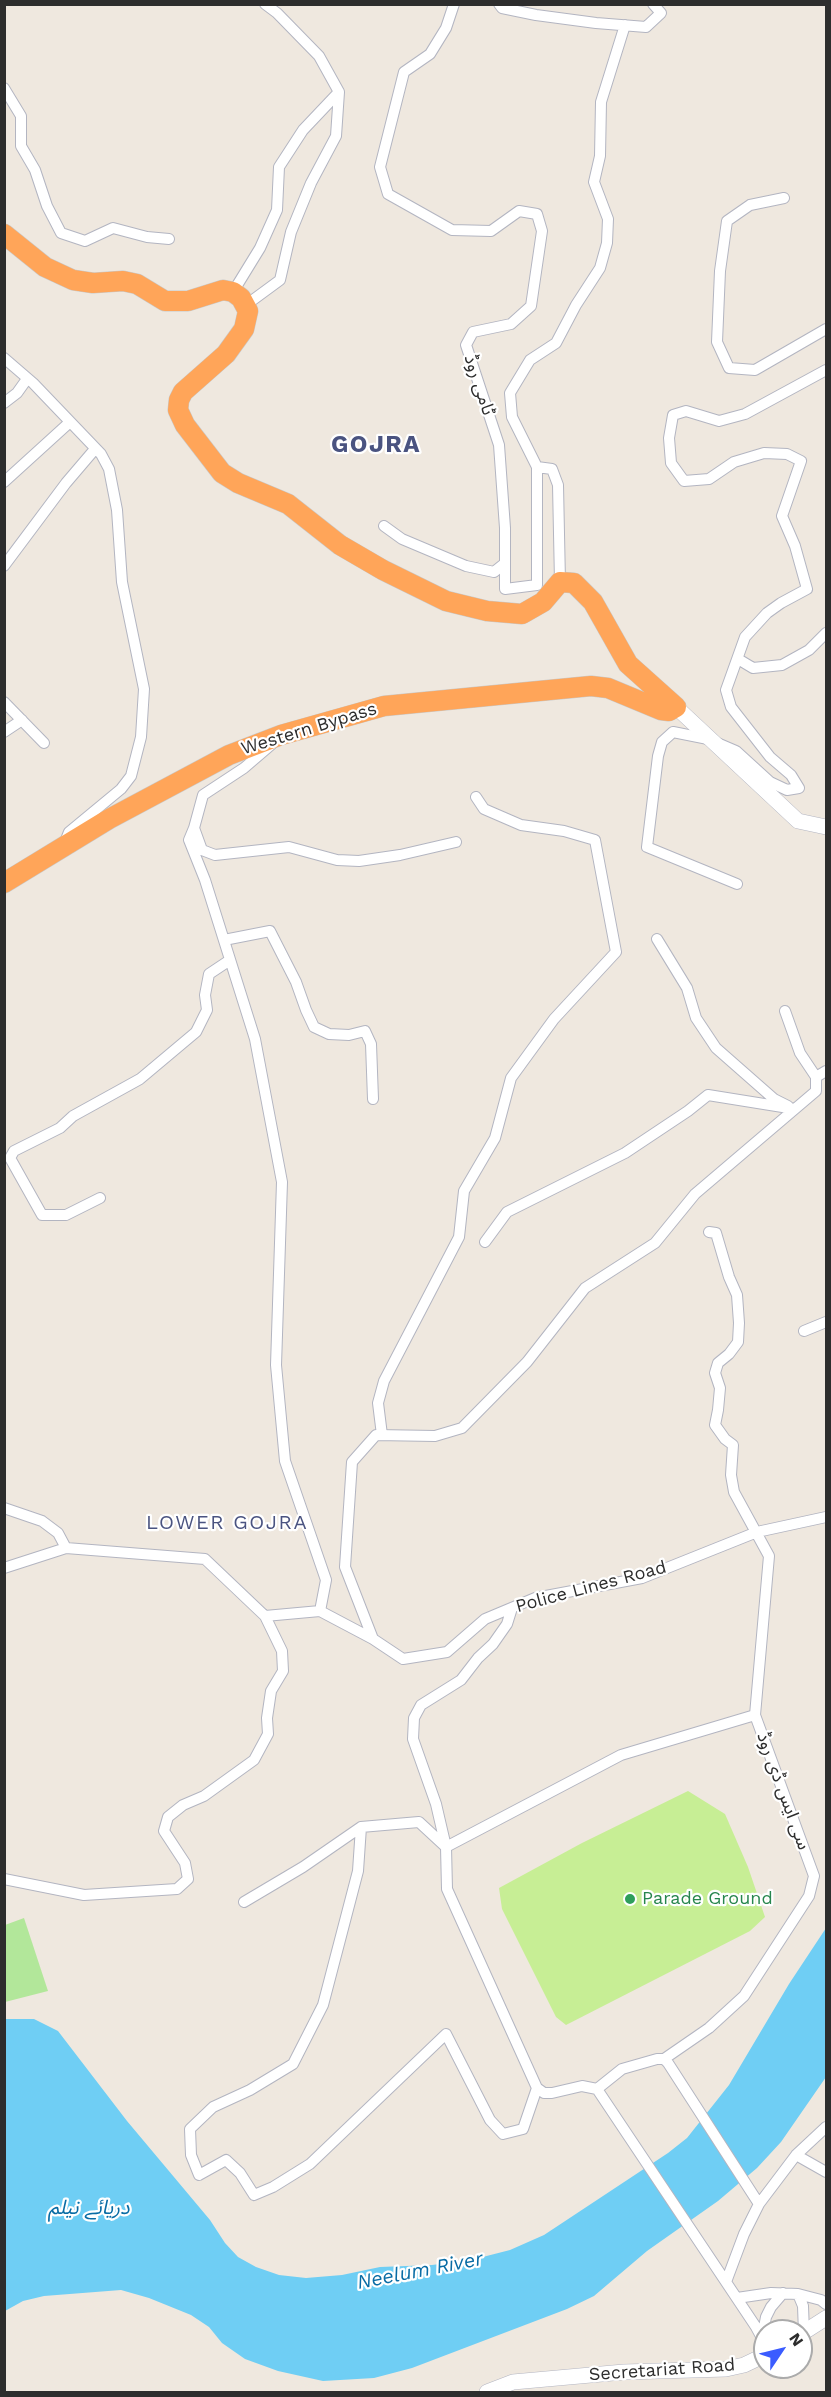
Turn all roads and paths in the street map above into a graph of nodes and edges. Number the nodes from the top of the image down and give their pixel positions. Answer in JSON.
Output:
{"nodes":[{"id":1,"x":265,"y":4,"type":"edge"},
{"id":2,"x":454,"y":4,"type":"edge"},
{"id":3,"x":499,"y":4,"type":"edge"},
{"id":4,"x":652,"y":4,"type":"edge"},
{"id":5,"x":625,"y":25,"type":"junction"},
{"id":6,"x":4,"y":88,"type":"edge"},
{"id":7,"x":339,"y":92,"type":"junction"},
{"id":8,"x":784,"y":198,"type":"dead end"},
{"id":9,"x":4,"y":234,"type":"edge"},
{"id":10,"x":169,"y":239,"type":"dead end"},
{"id":11,"x":239,"y":298,"type":"junction"},
{"id":12,"x":826,"y":329,"type":"edge"},
{"id":13,"x":4,"y":357,"type":"edge"},
{"id":14,"x":826,"y":370,"type":"edge"},
{"id":15,"x":27,"y":378,"type":"junction"},
{"id":16,"x":4,"y":403,"type":"edge"},
{"id":17,"x":70,"y":422,"type":"junction"},
{"id":18,"x":95,"y":448,"type":"junction"},
{"id":19,"x":537,"y":467,"type":"junction"},
{"id":20,"x":4,"y":482,"type":"edge"},
{"id":21,"x":384,"y":526,"type":"dead end"},
{"id":22,"x":504,"y":564,"type":"junction"},
{"id":23,"x":4,"y":566,"type":"edge"},
{"id":24,"x":560,"y":582,"type":"junction"},
{"id":25,"x":826,"y":633,"type":"edge"},
{"id":26,"x":738,"y":659,"type":"junction"},
{"id":27,"x":4,"y":702,"type":"edge"},
{"id":28,"x":676,"y":707,"type":"junction"},
{"id":29,"x":22,"y":720,"type":"junction"},
{"id":30,"x":4,"y":732,"type":"edge"},
{"id":31,"x":281,"y":735,"type":"junction"},
{"id":32,"x":708,"y":739,"type":"junction"},
{"id":33,"x":44,"y":743,"type":"dead end"},
{"id":34,"x":476,"y":797,"type":"dead end"},
{"id":35,"x":826,"y":827,"type":"edge"},
{"id":36,"x":194,"y":828,"type":"junction"},
{"id":37,"x":456,"y":842,"type":"dead end"},
{"id":38,"x":61,"y":851,"type":"junction"},
{"id":39,"x":4,"y":883,"type":"edge"},
{"id":40,"x":737,"y":884,"type":"dead end"},
{"id":41,"x":657,"y":939,"type":"dead end"},
{"id":42,"x":224,"y":940,"type":"junction"},
{"id":43,"x":230,"y":960,"type":"junction"},
{"id":44,"x":785,"y":1011,"type":"dead end"},
{"id":45,"x":826,"y":1071,"type":"edge"},
{"id":46,"x":816,"y":1077,"type":"junction"},
{"id":47,"x":373,"y":1099,"type":"dead end"},
{"id":48,"x":795,"y":1110,"type":"junction"},
{"id":49,"x":100,"y":1198,"type":"dead end"},
{"id":50,"x":709,"y":1232,"type":"dead end"},
{"id":51,"x":485,"y":1242,"type":"dead end"},
{"id":52,"x":826,"y":1322,"type":"edge"},
{"id":53,"x":804,"y":1330,"type":"dead end"},
{"id":54,"x":382,"y":1435,"type":"junction"},
{"id":55,"x":4,"y":1508,"type":"edge"},
{"id":56,"x":826,"y":1518,"type":"edge"},
{"id":57,"x":757,"y":1532,"type":"junction"},
{"id":58,"x":66,"y":1548,"type":"junction"},
{"id":59,"x":4,"y":1568,"type":"edge"},
{"id":60,"x":512,"y":1608,"type":"junction"},
{"id":61,"x":320,"y":1611,"type":"junction"},
{"id":62,"x":265,"y":1616,"type":"junction"},
{"id":63,"x":373,"y":1639,"type":"junction"},
{"id":64,"x":755,"y":1715,"type":"junction"},
{"id":65,"x":361,"y":1827,"type":"junction"},
{"id":66,"x":446,"y":1847,"type":"junction"},
{"id":67,"x":4,"y":1879,"type":"edge"},
{"id":68,"x":244,"y":1902,"type":"dead end"},
{"id":69,"x":664,"y":2059,"type":"junction"},
{"id":70,"x":537,"y":2088,"type":"junction"},
{"id":71,"x":597,"y":2089,"type":"junction"},
{"id":72,"x":826,"y":2127,"type":"edge"},
{"id":73,"x":796,"y":2155,"type":"junction"},
{"id":74,"x":826,"y":2172,"type":"edge"},
{"id":75,"x":758,"y":2202,"type":"junction"},
{"id":76,"x":723,"y":2277,"type":"junction"},
{"id":77,"x":783,"y":2293,"type":"junction"},
{"id":78,"x":798,"y":2294,"type":"junction"},
{"id":79,"x":737,"y":2298,"type":"junction"},
{"id":80,"x":826,"y":2304,"type":"edge"},
{"id":81,"x":826,"y":2318,"type":"edge"},
{"id":82,"x":766,"y":2319,"type":"edge"},
{"id":83,"x":803,"y":2319,"type":"edge"},
{"id":84,"x":753,"y":2324,"type":"edge"},
{"id":85,"x":813,"y":2326,"type":"edge"},
{"id":86,"x":753,"y":2360,"type":"edge"},
{"id":87,"x":487,"y":2392,"type":"edge"}],
"edges":[{"from":1,"to":7,"type":"street"},
{"from":2,"to":22,"type":"street","name":"ٹامی روڈ"},
{"from":3,"to":5,"type":"street"},
{"from":4,"to":5,"type":"street"},
{"from":5,"to":19,"type":"street"},
{"from":6,"to":10,"type":"street"},
{"from":7,"to":11,"type":"street"},
{"from":7,"to":11,"type":"street"},
{"from":8,"to":12,"type":"street"},
{"from":9,"to":11,"type":"highway"},
{"from":11,"to":24,"type":"highway"},
{"from":13,"to":15,"type":"street"},
{"from":14,"to":26,"type":"street"},
{"from":15,"to":16,"type":"street"},
{"from":15,"to":17,"type":"street"},
{"from":17,"to":18,"type":"street"},
{"from":17,"to":20,"type":"street"},
{"from":18,"to":23,"type":"street"},
{"from":18,"to":38,"type":"street"},
{"from":19,"to":22,"type":"street","name":"ٹامی روڈ"},
{"from":19,"to":24,"type":"street"},
{"from":21,"to":22,"type":"street"},
{"from":24,"to":28,"type":"highway"},
{"from":25,"to":26,"type":"street"},
{"from":26,"to":32,"type":"street"},
{"from":27,"to":29,"type":"street"},
{"from":28,"to":31,"type":"highway","name":"Western Bypass"},
{"from":28,"to":32,"type":"main road"},
{"from":29,"to":30,"type":"street"},
{"from":29,"to":33,"type":"street"},
{"from":31,"to":36,"type":"street"},
{"from":31,"to":38,"type":"highway","name":"Western Bypass"},
{"from":32,"to":35,"type":"main road"},
{"from":32,"to":40,"type":"street"},
{"from":34,"to":54,"type":"street"},
{"from":36,"to":37,"type":"street"},
{"from":36,"to":42,"type":"street"},
{"from":38,"to":39,"type":"highway","name":"Western Bypass"},
{"from":41,"to":48,"type":"street"},
{"from":42,"to":43,"type":"street"},
{"from":42,"to":47,"type":"street"},
{"from":43,"to":49,"type":"street"},
{"from":43,"to":61,"type":"street"},
{"from":44,"to":46,"type":"street"},
{"from":45,"to":46,"type":"street"},
{"from":46,"to":48,"type":"street"},
{"from":48,"to":51,"type":"street"},
{"from":48,"to":54,"type":"street"},
{"from":50,"to":57,"type":"street"},
{"from":52,"to":53,"type":"street"},
{"from":54,"to":63,"type":"street"},
{"from":55,"to":58,"type":"street"},
{"from":56,"to":57,"type":"street","name":"Police Lines Road"},
{"from":57,"to":60,"type":"street","name":"Police Lines Road"},
{"from":57,"to":64,"type":"street"},
{"from":58,"to":59,"type":"street"},
{"from":58,"to":62,"type":"street"},
{"from":60,"to":63,"type":"street","name":"Police Lines Road"},
{"from":60,"to":66,"type":"street"},
{"from":61,"to":62,"type":"street"},
{"from":61,"to":63,"type":"street","name":"Police Lines Road"},
{"from":62,"to":67,"type":"street"},
{"from":64,"to":66,"type":"street"},
{"from":64,"to":69,"type":"street","name":"سی ایس ڈی روڈ"},
{"from":65,"to":66,"type":"street"},
{"from":65,"to":68,"type":"street"},
{"from":65,"to":70,"type":"street"},
{"from":66,"to":70,"type":"street"},
{"from":69,"to":71,"type":"street"},
{"from":69,"to":75,"type":"street"},
{"from":70,"to":71,"type":"street"},
{"from":71,"to":76,"type":"street"},
{"from":72,"to":73,"type":"street"},
{"from":73,"to":74,"type":"street"},
{"from":73,"to":75,"type":"street"},
{"from":75,"to":76,"type":"street"},
{"from":76,"to":79,"type":"street"},
{"from":77,"to":78,"type":"street"},
{"from":77,"to":79,"type":"street"},
{"from":77,"to":82,"type":"street"},
{"from":78,"to":80,"type":"street"},
{"from":78,"to":83,"type":"street"},
{"from":79,"to":84,"type":"street"},
{"from":81,"to":85,"type":"main road"},
{"from":86,"to":87,"type":"main road","name":"Secretariat Road"}]}
